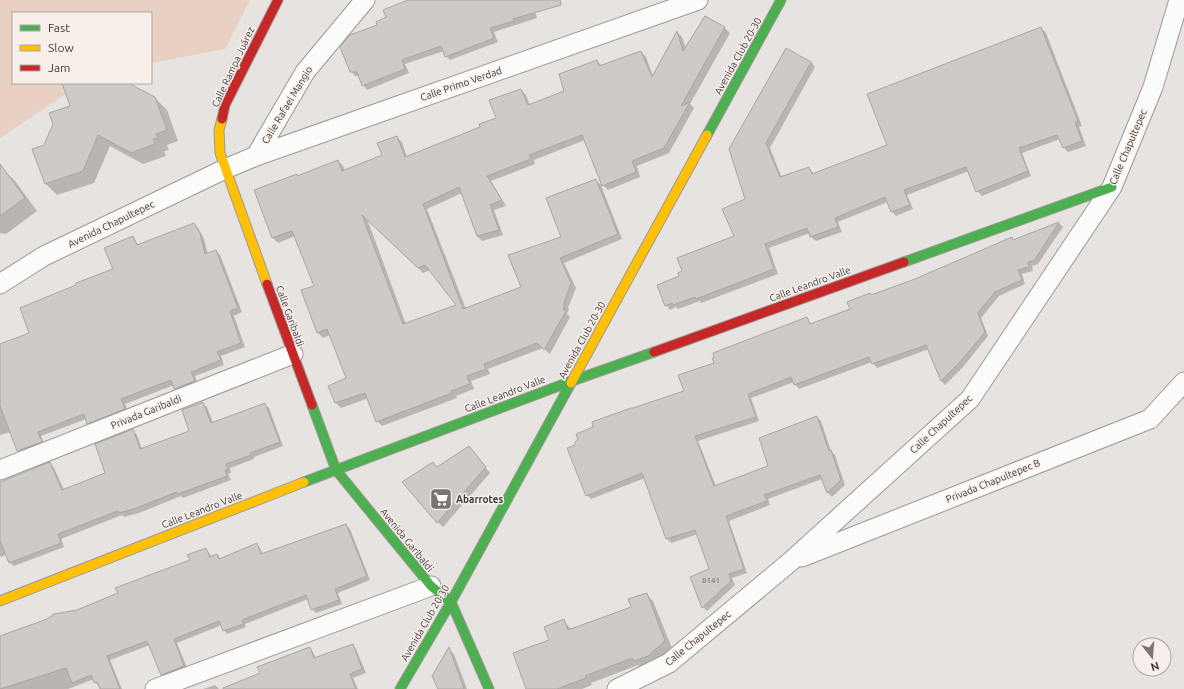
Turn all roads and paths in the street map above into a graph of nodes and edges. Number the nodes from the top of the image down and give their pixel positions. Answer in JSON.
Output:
{"nodes":[{"id":1,"x":278,"y":0,"type":"edge"},
{"id":2,"x":365,"y":0,"type":"edge"},
{"id":3,"x":698,"y":0,"type":"edge"},
{"id":4,"x":781,"y":0,"type":"edge"},
{"id":5,"x":1179,"y":0,"type":"edge"},
{"id":6,"x":256,"y":156,"type":"junction"},
{"id":7,"x":225,"y":169,"type":"junction"},
{"id":8,"x":1112,"y":187,"type":"junction"},
{"id":9,"x":0,"y":284,"type":"edge"},
{"id":10,"x":293,"y":354,"type":"junction"},
{"id":11,"x":572,"y":381,"type":"junction"},
{"id":12,"x":1184,"y":382,"type":"edge"},
{"id":13,"x":0,"y":470,"type":"edge"},
{"id":14,"x":336,"y":470,"type":"junction"},
{"id":15,"x":790,"y":562,"type":"junction"},
{"id":16,"x":431,"y":586,"type":"junction"},
{"id":17,"x":0,"y":601,"type":"edge"},
{"id":18,"x":451,"y":602,"type":"junction"},
{"id":19,"x":155,"y":689,"type":"edge"},
{"id":20,"x":400,"y":689,"type":"edge"},
{"id":21,"x":489,"y":689,"type":"edge"},
{"id":22,"x":617,"y":689,"type":"edge"}],
"edges":[{"from":1,"to":7,"type":"street","name":"Calle Rampa Juárez"},
{"from":2,"to":6,"type":"street","name":"Calle Rafael Mangio"},
{"from":3,"to":6,"type":"street","name":"Calle Primo Verdad"},
{"from":4,"to":11,"type":"street","name":"Avenida Club 20-30"},
{"from":5,"to":8,"type":"street","name":"Calle Chapultepec"},
{"from":6,"to":7,"type":"street","name":"Calle Primo Verdad"},
{"from":7,"to":9,"type":"street","name":"Avenida Chapultepec"},
{"from":7,"to":10,"type":"street","name":"Calle Garibaldi"},
{"from":8,"to":11,"type":"street","name":"Calle Leandro Valle"},
{"from":8,"to":15,"type":"street","name":"Calle Chapultepec"},
{"from":10,"to":13,"type":"street","name":"Privada Garibaldi"},
{"from":10,"to":14,"type":"street","name":"Calle Garibaldi"},
{"from":11,"to":14,"type":"street","name":"Calle Leandro Valle"},
{"from":11,"to":18,"type":"street","name":"Avenida Club 20-30"},
{"from":12,"to":15,"type":"street","name":"Privada Chapultepec B"},
{"from":14,"to":16,"type":"street","name":"Avenida Garibaldi"},
{"from":14,"to":17,"type":"street","name":"Calle Leandro Valle"},
{"from":15,"to":22,"type":"street","name":"Calle Chapultepec"},
{"from":16,"to":18,"type":"street","name":"Avenida Garibaldi"},
{"from":16,"to":19,"type":"street"},
{"from":18,"to":20,"type":"street","name":"Avenida Club 20-30"},
{"from":18,"to":21,"type":"street","name":"Avenida Garibaldi"}]}
